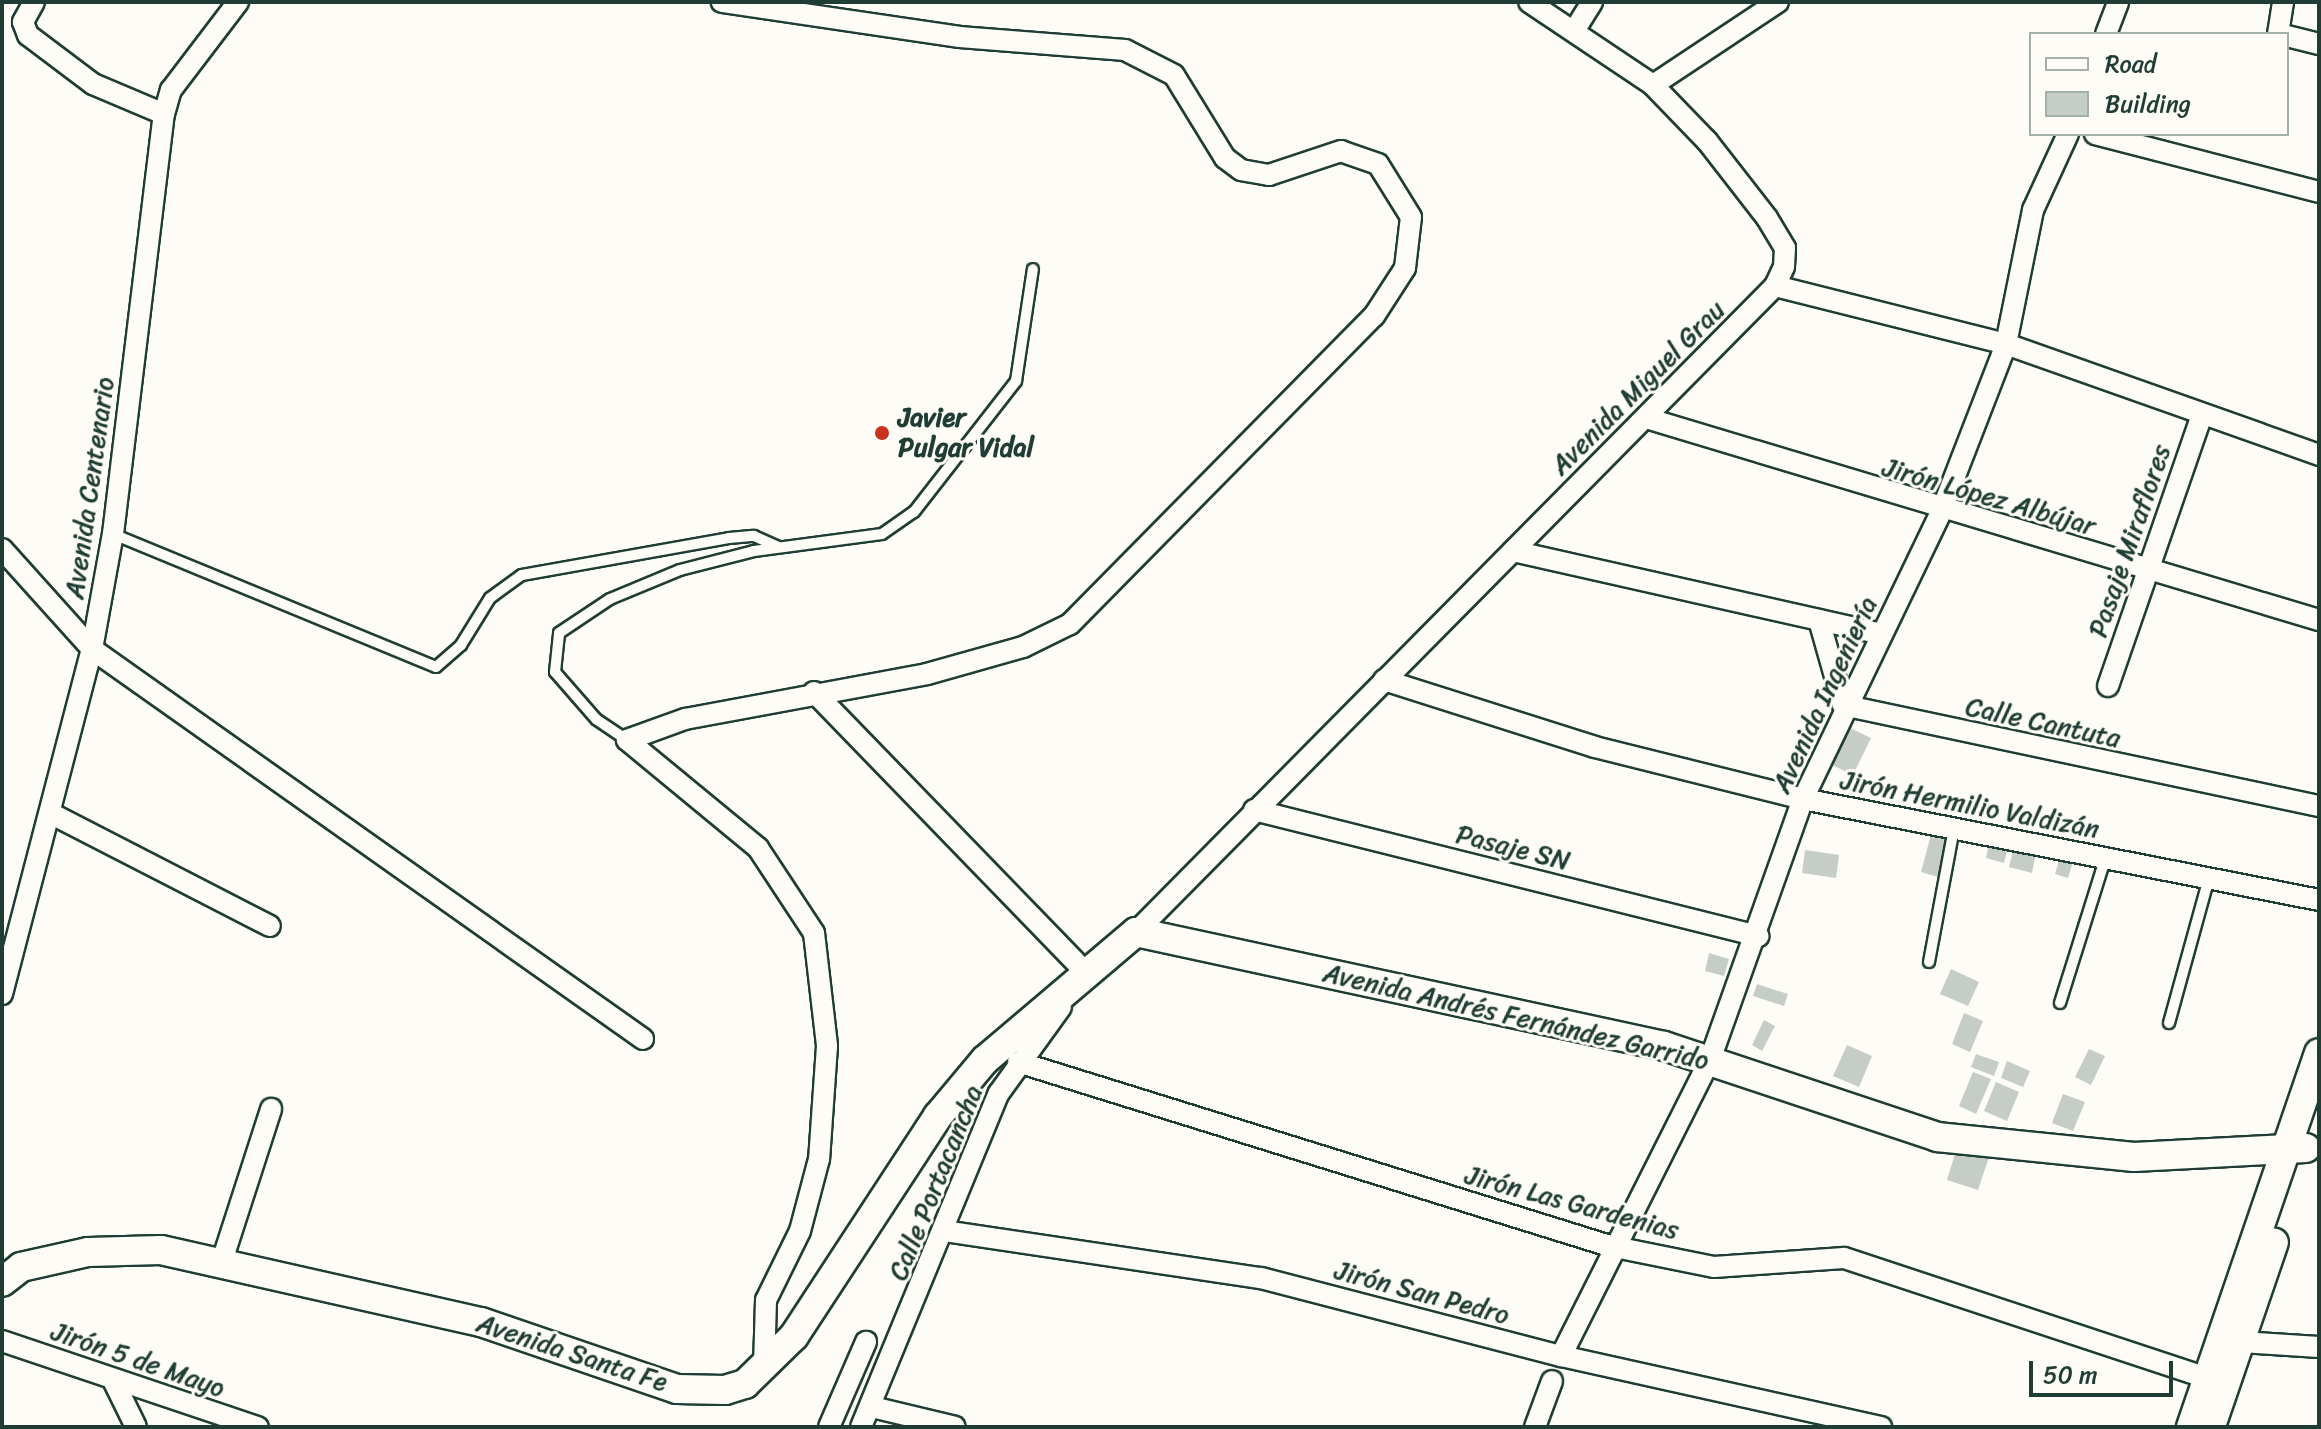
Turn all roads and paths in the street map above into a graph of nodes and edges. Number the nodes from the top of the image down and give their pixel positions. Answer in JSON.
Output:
{"nodes":[{"id":1,"x":34,"y":2,"type":"edge"},
{"id":2,"x":238,"y":2,"type":"edge"},
{"id":3,"x":722,"y":2,"type":"edge"},
{"id":4,"x":1529,"y":2,"type":"edge"},
{"id":5,"x":1592,"y":2,"type":"edge"},
{"id":6,"x":1778,"y":2,"type":"edge"},
{"id":7,"x":2118,"y":2,"type":"edge"},
{"id":8,"x":2283,"y":2,"type":"edge"},
{"id":9,"x":1574,"y":31,"type":"junction"},
{"id":10,"x":2107,"y":32,"type":"edge"},
{"id":11,"x":2277,"y":32,"type":"edge"},
{"id":12,"x":2289,"y":36,"type":"edge"},
{"id":13,"x":2319,"y":44,"type":"edge"},
{"id":14,"x":1653,"y":85,"type":"junction"},
{"id":15,"x":164,"y":114,"type":"junction"},
{"id":16,"x":2067,"y":136,"type":"edge"},
{"id":17,"x":2103,"y":136,"type":"edge"},
{"id":18,"x":2319,"y":192,"type":"edge"},
{"id":19,"x":1033,"y":269,"type":"dead end"},
{"id":20,"x":1775,"y":286,"type":"junction"},
{"id":21,"x":2006,"y":344,"type":"junction"},
{"id":22,"x":2202,"y":414,"type":"junction"},
{"id":23,"x":1646,"y":418,"type":"junction"},
{"id":24,"x":2319,"y":455,"type":"edge"},
{"id":25,"x":1941,"y":512,"type":"junction"},
{"id":26,"x":113,"y":534,"type":"junction"},
{"id":27,"x":779,"y":547,"type":"junction"},
{"id":28,"x":2,"y":549,"type":"edge"},
{"id":29,"x":1513,"y":551,"type":"junction"},
{"id":30,"x":2147,"y":569,"type":"junction"},
{"id":31,"x":1819,"y":620,"type":"junction"},
{"id":32,"x":2319,"y":620,"type":"edge"},
{"id":33,"x":1882,"y":634,"type":"junction"},
{"id":34,"x":92,"y":649,"type":"junction"},
{"id":35,"x":1384,"y":680,"type":"junction"},
{"id":36,"x":2108,"y":686,"type":"dead end"},
{"id":37,"x":814,"y":692,"type":"junction"},
{"id":38,"x":1843,"y":705,"type":"junction"},
{"id":39,"x":627,"y":740,"type":"junction"},
{"id":40,"x":1803,"y":799,"type":"junction"},
{"id":41,"x":2319,"y":806,"type":"edge"},
{"id":42,"x":1254,"y":810,"type":"junction"},
{"id":43,"x":50,"y":813,"type":"junction"},
{"id":44,"x":1954,"y":829,"type":"junction"},
{"id":45,"x":2105,"y":859,"type":"junction"},
{"id":46,"x":2208,"y":881,"type":"junction"},
{"id":47,"x":2319,"y":900,"type":"edge"},
{"id":48,"x":270,"y":926,"type":"dead end"},
{"id":49,"x":1136,"y":932,"type":"junction"},
{"id":50,"x":1758,"y":936,"type":"junction"},
{"id":51,"x":1929,"y":962,"type":"dead end"},
{"id":52,"x":1087,"y":974,"type":"junction"},
{"id":53,"x":2,"y":994,"type":"edge"},
{"id":54,"x":2060,"y":1003,"type":"dead end"},
{"id":55,"x":2169,"y":1023,"type":"dead end"},
{"id":56,"x":643,"y":1039,"type":"dead end"},
{"id":57,"x":2319,"y":1053,"type":"edge"},
{"id":58,"x":1710,"y":1060,"type":"junction"},
{"id":59,"x":1018,"y":1062,"type":"junction"},
{"id":60,"x":271,"y":1109,"type":"dead end"},
{"id":61,"x":2319,"y":1112,"type":"edge"},
{"id":62,"x":2303,"y":1148,"type":"edge"},
{"id":63,"x":945,"y":1231,"type":"junction"},
{"id":64,"x":1610,"y":1246,"type":"junction"},
{"id":65,"x":222,"y":1261,"type":"junction"},
{"id":66,"x":2,"y":1282,"type":"edge"},
{"id":67,"x":2,"y":1341,"type":"edge"},
{"id":68,"x":866,"y":1342,"type":"dead end"},
{"id":69,"x":2241,"y":1342,"type":"junction"},
{"id":70,"x":2319,"y":1347,"type":"edge"},
{"id":71,"x":1561,"y":1356,"type":"junction"},
{"id":72,"x":764,"y":1368,"type":"junction"},
{"id":73,"x":2207,"y":1378,"type":"junction"},
{"id":74,"x":113,"y":1380,"type":"junction"},
{"id":75,"x":1552,"y":1381,"type":"dead end"},
{"id":76,"x":872,"y":1407,"type":"junction"},
{"id":77,"x":136,"y":1427,"type":"edge"},
{"id":78,"x":258,"y":1427,"type":"edge"},
{"id":79,"x":829,"y":1427,"type":"edge"},
{"id":80,"x":861,"y":1427,"type":"edge"},
{"id":81,"x":955,"y":1427,"type":"edge"},
{"id":82,"x":1535,"y":1427,"type":"edge"},
{"id":83,"x":1881,"y":1427,"type":"edge"},
{"id":84,"x":2191,"y":1427,"type":"edge"},
{"id":85,"x":2213,"y":1427,"type":"edge"}],
"edges":[{"from":1,"to":15,"type":"street"},
{"from":2,"to":15,"type":"street","name":"Avenida Centenario"},
{"from":3,"to":37,"type":"street"},
{"from":4,"to":9,"type":"street"},
{"from":5,"to":9,"type":"street"},
{"from":6,"to":14,"type":"street"},
{"from":7,"to":10,"type":"street"},
{"from":8,"to":11,"type":"street"},
{"from":9,"to":14,"type":"street"},
{"from":12,"to":13,"type":"street"},
{"from":14,"to":20,"type":"street"},
{"from":15,"to":26,"type":"street","name":"Avenida Centenario"},
{"from":16,"to":21,"type":"street","name":"Avenida Ingeniería"},
{"from":17,"to":18,"type":"street"},
{"from":19,"to":27,"type":"lane"},
{"from":20,"to":21,"type":"street"},
{"from":20,"to":23,"type":"street","name":"Avenida Miguel Grau"},
{"from":21,"to":22,"type":"street"},
{"from":21,"to":25,"type":"street","name":"Avenida Ingeniería"},
{"from":22,"to":24,"type":"street"},
{"from":22,"to":30,"type":"street","name":"Pasaje Miraflores"},
{"from":23,"to":25,"type":"street","name":"Jirón López Albújar"},
{"from":23,"to":29,"type":"street","name":"Avenida Miguel Grau"},
{"from":25,"to":30,"type":"street","name":"Jirón López Albújar"},
{"from":25,"to":33,"type":"street","name":"Avenida Ingeniería"},
{"from":26,"to":27,"type":"lane"},
{"from":26,"to":34,"type":"street","name":"Avenida Centenario"},
{"from":27,"to":39,"type":"lane"},
{"from":28,"to":34,"type":"street"},
{"from":29,"to":31,"type":"street"},
{"from":29,"to":35,"type":"street","name":"Avenida Miguel Grau"},
{"from":30,"to":32,"type":"street","name":"Jirón López Albújar"},
{"from":30,"to":36,"type":"street","name":"Pasaje Miraflores"},
{"from":31,"to":33,"type":"street"},
{"from":31,"to":38,"type":"street"},
{"from":33,"to":38,"type":"street","name":"Avenida Ingeniería"},
{"from":34,"to":43,"type":"street","name":"Avenida Centenario"},
{"from":34,"to":56,"type":"street"},
{"from":35,"to":40,"type":"street","name":"Jirón Hermilio Valdizán"},
{"from":35,"to":42,"type":"street","name":"Avenida Miguel Grau"},
{"from":37,"to":39,"type":"street"},
{"from":37,"to":52,"type":"street"},
{"from":38,"to":40,"type":"street","name":"Avenida Ingeniería"},
{"from":38,"to":41,"type":"street","name":"Calle Cantuta"},
{"from":39,"to":72,"type":"street"},
{"from":40,"to":44,"type":"street","name":"Jirón Hermilio Valdizán"},
{"from":40,"to":50,"type":"street","name":"Avenida Ingeniería"},
{"from":42,"to":49,"type":"street","name":"Avenida Miguel Grau"},
{"from":42,"to":50,"type":"street","name":"Pasaje SN"},
{"from":43,"to":48,"type":"street"},
{"from":43,"to":53,"type":"street","name":"Avenida Centenario"},
{"from":44,"to":45,"type":"street","name":"Jirón Hermilio Valdizán"},
{"from":44,"to":51,"type":"lane"},
{"from":45,"to":46,"type":"street","name":"Jirón Hermilio Valdizán"},
{"from":45,"to":54,"type":"lane"},
{"from":46,"to":47,"type":"street","name":"Jirón Hermilio Valdizán"},
{"from":46,"to":55,"type":"lane"},
{"from":49,"to":52,"type":"street","name":"Avenida Santa Fe"},
{"from":49,"to":58,"type":"street","name":"Avenida Andrés Fernández Garrido"},
{"from":50,"to":58,"type":"street","name":"Avenida Ingeniería"},
{"from":52,"to":59,"type":"street","name":"Calle Portacancha"},
{"from":52,"to":72,"type":"street","name":"Avenida Santa Fe"},
{"from":57,"to":62,"type":"street"},
{"from":58,"to":62,"type":"street","name":"Avenida Andrés Fernández Garrido"},
{"from":58,"to":64,"type":"street","name":"Avenida Ingeniería"},
{"from":59,"to":63,"type":"street","name":"Calle Portacancha"},
{"from":59,"to":64,"type":"street","name":"Jirón Las Gardenias"},
{"from":60,"to":65,"type":"street"},
{"from":61,"to":62,"type":"street"},
{"from":62,"to":69,"type":"street"},
{"from":62,"to":73,"type":"street"},
{"from":63,"to":71,"type":"street","name":"Jirón San Pedro"},
{"from":63,"to":76,"type":"street","name":"Calle Portacancha"},
{"from":64,"to":71,"type":"street","name":"Avenida Ingeniería"},
{"from":64,"to":73,"type":"street","name":"Jirón Las Gardenias"},
{"from":65,"to":66,"type":"street","name":"Avenida Santa Fe"},
{"from":65,"to":72,"type":"street","name":"Avenida Santa Fe"},
{"from":67,"to":74,"type":"street","name":"Jirón 5 de Mayo"},
{"from":68,"to":79,"type":"street"},
{"from":69,"to":70,"type":"street"},
{"from":69,"to":85,"type":"street"},
{"from":71,"to":83,"type":"street","name":"Jirón San Pedro"},
{"from":73,"to":84,"type":"street"},
{"from":74,"to":77,"type":"street"},
{"from":74,"to":78,"type":"street","name":"Jirón 5 de Mayo"},
{"from":75,"to":82,"type":"street"},
{"from":76,"to":80,"type":"street","name":"Calle Portacancha"},
{"from":76,"to":81,"type":"street"}]}
